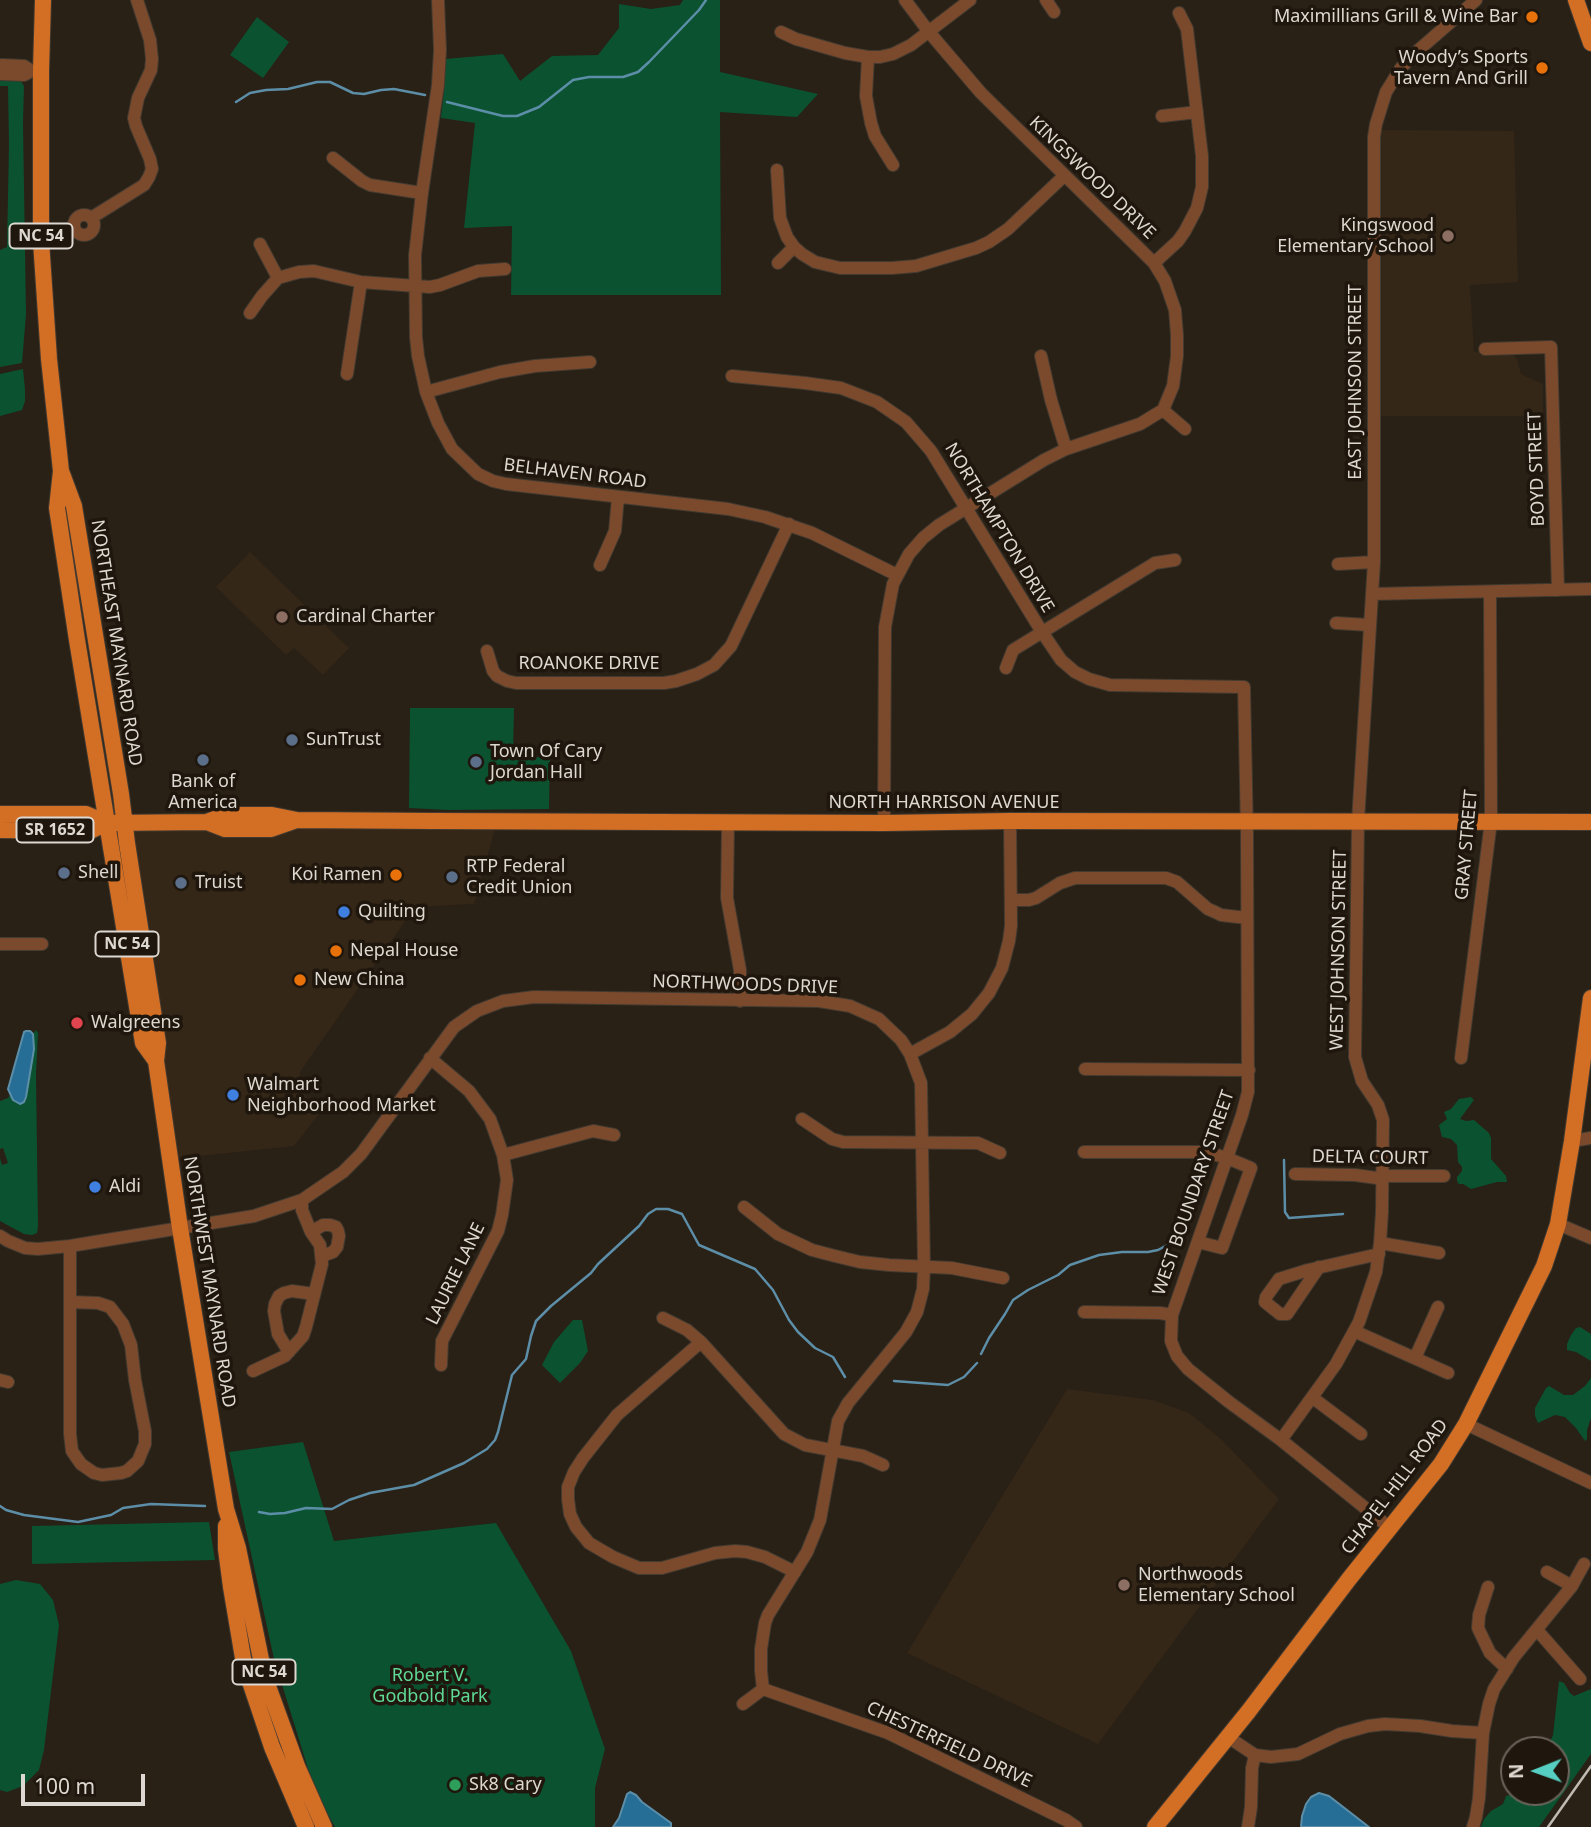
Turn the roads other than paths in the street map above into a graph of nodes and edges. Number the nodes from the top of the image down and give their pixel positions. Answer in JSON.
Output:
{"nodes":[{"id":1,"x":43,"y":0,"type":"edge"},
{"id":2,"x":137,"y":0,"type":"edge"},
{"id":3,"x":438,"y":0,"type":"edge"},
{"id":4,"x":905,"y":0,"type":"edge"},
{"id":5,"x":970,"y":0,"type":"edge"},
{"id":6,"x":1046,"y":0,"type":"edge"},
{"id":7,"x":1476,"y":0,"type":"edge"},
{"id":8,"x":1576,"y":0,"type":"edge"},
{"id":9,"x":1054,"y":12,"type":"dead end"},
{"id":10,"x":1179,"y":13,"type":"dead end"},
{"id":11,"x":1588,"y":25,"type":"edge"},
{"id":12,"x":781,"y":32,"type":"dead end"},
{"id":13,"x":929,"y":32,"type":"junction"},
{"id":14,"x":1591,"y":43,"type":"edge"},
{"id":15,"x":868,"y":57,"type":"junction"},
{"id":16,"x":0,"y":67,"type":"edge"},
{"id":17,"x":36,"y":71,"type":"junction"},
{"id":18,"x":0,"y":74,"type":"edge"},
{"id":19,"x":1197,"y":112,"type":"junction"},
{"id":20,"x":1162,"y":116,"type":"dead end"},
{"id":21,"x":333,"y":158,"type":"dead end"},
{"id":22,"x":893,"y":165,"type":"dead end"},
{"id":23,"x":777,"y":170,"type":"dead end"},
{"id":24,"x":1064,"y":176,"type":"junction"},
{"id":25,"x":422,"y":193,"type":"junction"},
{"id":26,"x":91,"y":218,"type":"dead end"},
{"id":27,"x":260,"y":244,"type":"dead end"},
{"id":28,"x":794,"y":247,"type":"junction"},
{"id":29,"x":778,"y":263,"type":"dead end"},
{"id":30,"x":1154,"y":263,"type":"junction"},
{"id":31,"x":505,"y":269,"type":"dead end"},
{"id":32,"x":278,"y":278,"type":"junction"},
{"id":33,"x":361,"y":282,"type":"junction"},
{"id":34,"x":414,"y":286,"type":"junction"},
{"id":35,"x":250,"y":313,"type":"dead end"},
{"id":36,"x":1485,"y":349,"type":"dead end"},
{"id":37,"x":1041,"y":356,"type":"dead end"},
{"id":38,"x":590,"y":362,"type":"dead end"},
{"id":39,"x":347,"y":373,"type":"dead end"},
{"id":40,"x":732,"y":376,"type":"dead end"},
{"id":41,"x":426,"y":392,"type":"junction"},
{"id":42,"x":1163,"y":410,"type":"junction"},
{"id":43,"x":1185,"y":429,"type":"dead end"},
{"id":44,"x":1066,"y":449,"type":"junction"},
{"id":45,"x":61,"y":471,"type":"junction"},
{"id":46,"x":618,"y":497,"type":"junction"},
{"id":47,"x":966,"y":507,"type":"junction"},
{"id":48,"x":789,"y":524,"type":"junction"},
{"id":49,"x":1175,"y":561,"type":"dead end"},
{"id":50,"x":1374,"y":562,"type":"junction"},
{"id":51,"x":600,"y":565,"type":"dead end"},
{"id":52,"x":1338,"y":565,"type":"dead end"},
{"id":53,"x":897,"y":575,"type":"junction"},
{"id":54,"x":1591,"y":589,"type":"edge"},
{"id":55,"x":1558,"y":590,"type":"junction"},
{"id":56,"x":1490,"y":592,"type":"junction"},
{"id":57,"x":1372,"y":594,"type":"junction"},
{"id":58,"x":1336,"y":623,"type":"dead end"},
{"id":59,"x":1369,"y":625,"type":"junction"},
{"id":60,"x":1042,"y":632,"type":"junction"},
{"id":61,"x":487,"y":651,"type":"dead end"},
{"id":62,"x":1006,"y":668,"type":"dead end"},
{"id":63,"x":1233,"y":687,"type":"joint"},
{"id":64,"x":0,"y":814,"type":"edge"},
{"id":65,"x":1010,"y":821,"type":"junction"},
{"id":66,"x":1247,"y":821,"type":"junction"},
{"id":67,"x":1358,"y":821,"type":"junction"},
{"id":68,"x":1491,"y":821,"type":"junction"},
{"id":69,"x":125,"y":822,"type":"junction"},
{"id":70,"x":728,"y":822,"type":"junction"},
{"id":71,"x":1591,"y":822,"type":"edge"},
{"id":72,"x":107,"y":823,"type":"junction"},
{"id":73,"x":884,"y":823,"type":"junction"},
{"id":74,"x":0,"y":830,"type":"edge"},
{"id":75,"x":1011,"y":900,"type":"junction"},
{"id":76,"x":1247,"y":918,"type":"junction"},
{"id":77,"x":0,"y":944,"type":"edge"},
{"id":78,"x":42,"y":944,"type":"dead end"},
{"id":79,"x":1591,"y":998,"type":"edge"},
{"id":80,"x":740,"y":1001,"type":"junction"},
{"id":81,"x":910,"y":1054,"type":"junction"},
{"id":82,"x":430,"y":1058,"type":"junction"},
{"id":83,"x":1461,"y":1058,"type":"dead end"},
{"id":84,"x":156,"y":1061,"type":"junction"},
{"id":85,"x":1085,"y":1069,"type":"dead end"},
{"id":86,"x":1249,"y":1070,"type":"junction"},
{"id":87,"x":802,"y":1119,"type":"dead end"},
{"id":88,"x":614,"y":1135,"type":"dead end"},
{"id":89,"x":1591,"y":1138,"type":"edge"},
{"id":90,"x":1572,"y":1141,"type":"junction"},
{"id":91,"x":923,"y":1142,"type":"junction"},
{"id":92,"x":1084,"y":1152,"type":"dead end"},
{"id":93,"x":1000,"y":1153,"type":"dead end"},
{"id":94,"x":503,"y":1155,"type":"junction"},
{"id":95,"x":1227,"y":1158,"type":"junction"},
{"id":96,"x":1295,"y":1174,"type":"dead end"},
{"id":97,"x":1383,"y":1176,"type":"junction"},
{"id":98,"x":1444,"y":1176,"type":"dead end"},
{"id":99,"x":302,"y":1200,"type":"junction"},
{"id":100,"x":744,"y":1207,"type":"dead end"},
{"id":101,"x":1558,"y":1224,"type":"junction"},
{"id":102,"x":180,"y":1228,"type":"junction"},
{"id":103,"x":316,"y":1229,"type":"junction"},
{"id":104,"x":0,"y":1236,"type":"edge"},
{"id":105,"x":1591,"y":1238,"type":"edge"},
{"id":106,"x":1198,"y":1242,"type":"junction"},
{"id":107,"x":70,"y":1246,"type":"junction"},
{"id":108,"x":1380,"y":1249,"type":"junction"},
{"id":109,"x":1438,"y":1253,"type":"dead end"},
{"id":110,"x":321,"y":1256,"type":"junction"},
{"id":111,"x":924,"y":1267,"type":"junction"},
{"id":112,"x":1319,"y":1267,"type":"dead end"},
{"id":113,"x":1003,"y":1278,"type":"dead end"},
{"id":114,"x":314,"y":1294,"type":"junction"},
{"id":115,"x":70,"y":1301,"type":"junction"},
{"id":116,"x":1438,"y":1307,"type":"dead end"},
{"id":117,"x":1084,"y":1312,"type":"dead end"},
{"id":118,"x":1172,"y":1315,"type":"junction"},
{"id":119,"x":663,"y":1318,"type":"dead end"},
{"id":120,"x":1354,"y":1331,"type":"junction"},
{"id":121,"x":701,"y":1342,"type":"junction"},
{"id":122,"x":289,"y":1352,"type":"junction"},
{"id":123,"x":1415,"y":1358,"type":"junction"},
{"id":124,"x":441,"y":1365,"type":"dead end"},
{"id":125,"x":253,"y":1371,"type":"dead end"},
{"id":126,"x":1448,"y":1373,"type":"dead end"},
{"id":127,"x":1313,"y":1398,"type":"junction"},
{"id":128,"x":1466,"y":1424,"type":"junction"},
{"id":129,"x":1361,"y":1434,"type":"dead end"},
{"id":130,"x":1281,"y":1440,"type":"junction"},
{"id":131,"x":832,"y":1450,"type":"junction"},
{"id":132,"x":883,"y":1465,"type":"dead end"},
{"id":133,"x":1591,"y":1483,"type":"edge"},
{"id":134,"x":226,"y":1509,"type":"junction"},
{"id":135,"x":1390,"y":1528,"type":"junction"},
{"id":136,"x":1585,"y":1570,"type":"edge"},
{"id":137,"x":794,"y":1572,"type":"junction"},
{"id":138,"x":1547,"y":1572,"type":"dead end"},
{"id":139,"x":1572,"y":1586,"type":"junction"},
{"id":140,"x":1488,"y":1587,"type":"dead end"},
{"id":141,"x":1537,"y":1630,"type":"junction"},
{"id":142,"x":1507,"y":1669,"type":"junction"},
{"id":143,"x":1580,"y":1679,"type":"dead end"},
{"id":144,"x":763,"y":1689,"type":"junction"},
{"id":145,"x":743,"y":1703,"type":"dead end"},
{"id":146,"x":1483,"y":1733,"type":"junction"},
{"id":147,"x":1228,"y":1737,"type":"junction"},
{"id":148,"x":1255,"y":1755,"type":"junction"},
{"id":149,"x":306,"y":1827,"type":"edge"},
{"id":150,"x":324,"y":1827,"type":"edge"},
{"id":151,"x":1076,"y":1827,"type":"edge"},
{"id":152,"x":1155,"y":1827,"type":"edge"},
{"id":153,"x":1248,"y":1827,"type":"edge"},
{"id":154,"x":1473,"y":1827,"type":"edge"}],
"edges":[{"from":1,"to":17,"type":"main road","name":"NORTHEAST MAYNARD ROAD","number":"NC 54"},
{"from":2,"to":26,"type":"street"},
{"from":3,"to":25,"type":"street","name":"BELHAVEN ROAD"},
{"from":4,"to":13,"type":"street","name":"KINGSWOOD DRIVE"},
{"from":5,"to":13,"type":"street"},
{"from":6,"to":9,"type":"street"},
{"from":7,"to":50,"type":"street","name":"EAST JOHNSON STREET"},
{"from":8,"to":11,"type":"main road"},
{"from":10,"to":19,"type":"street"},
{"from":11,"to":14,"type":"main road"},
{"from":12,"to":15,"type":"street"},
{"from":13,"to":15,"type":"street"},
{"from":13,"to":24,"type":"street","name":"KINGSWOOD DRIVE"},
{"from":15,"to":22,"type":"street"},
{"from":16,"to":17,"type":"street"},
{"from":17,"to":18,"type":"street"},
{"from":17,"to":45,"type":"main road","name":"NORTHEAST MAYNARD ROAD","number":"NC 54"},
{"from":19,"to":20,"type":"street"},
{"from":19,"to":30,"type":"street"},
{"from":21,"to":25,"type":"street"},
{"from":23,"to":28,"type":"street"},
{"from":24,"to":28,"type":"street"},
{"from":24,"to":30,"type":"street","name":"KINGSWOOD DRIVE"},
{"from":25,"to":34,"type":"street","name":"BELHAVEN ROAD"},
{"from":27,"to":32,"type":"street"},
{"from":28,"to":29,"type":"street"},
{"from":30,"to":42,"type":"street","name":"KINGSWOOD DRIVE"},
{"from":31,"to":34,"type":"street"},
{"from":32,"to":33,"type":"street"},
{"from":32,"to":35,"type":"street"},
{"from":33,"to":34,"type":"street"},
{"from":33,"to":39,"type":"street"},
{"from":34,"to":41,"type":"street","name":"BELHAVEN ROAD"},
{"from":36,"to":55,"type":"street","name":"BOYD STREET"},
{"from":37,"to":44,"type":"street"},
{"from":38,"to":41,"type":"street"},
{"from":40,"to":47,"type":"street","name":"NORTHAMPTON DRIVE"},
{"from":41,"to":46,"type":"street","name":"BELHAVEN ROAD"},
{"from":42,"to":43,"type":"street"},
{"from":42,"to":44,"type":"street"},
{"from":44,"to":47,"type":"street"},
{"from":45,"to":69,"type":"main road","name":"NORTHEAST MAYNARD ROAD","number":"NC 54"},
{"from":45,"to":72,"type":"main road","name":"NORTHEAST MAYNARD ROAD","number":"NC 54"},
{"from":46,"to":48,"type":"street","name":"BELHAVEN ROAD"},
{"from":46,"to":51,"type":"street"},
{"from":47,"to":53,"type":"street"},
{"from":47,"to":60,"type":"street","name":"NORTHAMPTON DRIVE"},
{"from":48,"to":53,"type":"street","name":"BELHAVEN ROAD"},
{"from":48,"to":61,"type":"street","name":"ROANOKE DRIVE"},
{"from":49,"to":60,"type":"street"},
{"from":50,"to":52,"type":"street"},
{"from":50,"to":57,"type":"street","name":"EAST JOHNSON STREET"},
{"from":53,"to":73,"type":"street"},
{"from":54,"to":55,"type":"street"},
{"from":55,"to":56,"type":"street"},
{"from":56,"to":57,"type":"street"},
{"from":56,"to":68,"type":"street","name":"GRAY STREET"},
{"from":57,"to":59,"type":"street","name":"WEST JOHNSON STREET"},
{"from":58,"to":59,"type":"street"},
{"from":59,"to":67,"type":"street","name":"WEST JOHNSON STREET"},
{"from":60,"to":62,"type":"street"},
{"from":60,"to":63,"type":"street","name":"NORTHAMPTON DRIVE"},
{"from":63,"to":66,"type":"street","name":"WEST BOUNDARY STREET"},
{"from":64,"to":72,"type":"main road","name":"NORTH HARRISON AVENUE","number":"SR 1652"},
{"from":65,"to":66,"type":"main road","name":"NORTH HARRISON AVENUE"},
{"from":65,"to":73,"type":"main road","name":"NORTH HARRISON AVENUE"},
{"from":65,"to":75,"type":"street"},
{"from":66,"to":67,"type":"main road","name":"NORTH HARRISON AVENUE"},
{"from":66,"to":76,"type":"street","name":"WEST BOUNDARY STREET"},
{"from":67,"to":68,"type":"main road","name":"NORTH HARRISON AVENUE"},
{"from":67,"to":97,"type":"street","name":"WEST JOHNSON STREET"},
{"from":68,"to":71,"type":"main road","name":"NORTH HARRISON AVENUE"},
{"from":68,"to":83,"type":"street","name":"GRAY STREET"},
{"from":69,"to":70,"type":"main road","name":"NORTH HARRISON AVENUE"},
{"from":69,"to":72,"type":"main road","name":"NORTH HARRISON AVENUE"},
{"from":69,"to":84,"type":"main road","name":"NORTHWEST MAYNARD ROAD","number":"NC 54"},
{"from":70,"to":73,"type":"main road","name":"NORTH HARRISON AVENUE"},
{"from":70,"to":80,"type":"street"},
{"from":72,"to":74,"type":"main road","name":"NORTH HARRISON AVENUE","number":"SR 1652"},
{"from":72,"to":84,"type":"main road","name":"NORTHWEST MAYNARD ROAD","number":"NC 54"},
{"from":75,"to":76,"type":"street"},
{"from":75,"to":81,"type":"street"},
{"from":76,"to":86,"type":"street","name":"WEST BOUNDARY STREET"},
{"from":77,"to":78,"type":"street"},
{"from":79,"to":90,"type":"main road","name":"CHAPEL HILL ROAD"},
{"from":80,"to":81,"type":"street","name":"NORTHWOODS DRIVE"},
{"from":80,"to":82,"type":"street","name":"NORTHWOODS DRIVE"},
{"from":81,"to":91,"type":"street","name":"NORTHWOODS DRIVE"},
{"from":82,"to":94,"type":"street","name":"LAURIE LANE"},
{"from":82,"to":99,"type":"street","name":"NORTHWOODS DRIVE"},
{"from":84,"to":102,"type":"main road","name":"NORTHWEST MAYNARD ROAD","number":"NC 54"},
{"from":85,"to":86,"type":"street"},
{"from":86,"to":95,"type":"street","name":"WEST BOUNDARY STREET"},
{"from":87,"to":91,"type":"street"},
{"from":88,"to":94,"type":"street"},
{"from":89,"to":90,"type":"street"},
{"from":90,"to":101,"type":"main road","name":"CHAPEL HILL ROAD"},
{"from":91,"to":93,"type":"street"},
{"from":91,"to":111,"type":"street","name":"NORTHWOODS DRIVE"},
{"from":92,"to":95,"type":"street"},
{"from":94,"to":124,"type":"street","name":"LAURIE LANE"},
{"from":95,"to":106,"type":"street","name":"WEST BOUNDARY STREET"},
{"from":95,"to":106,"type":"street"},
{"from":96,"to":97,"type":"street","name":"DELTA COURT"},
{"from":97,"to":98,"type":"street","name":"DELTA COURT"},
{"from":97,"to":108,"type":"street","name":"WEST JOHNSON STREET"},
{"from":99,"to":102,"type":"street","name":"NORTHWOODS DRIVE"},
{"from":99,"to":103,"type":"street"},
{"from":100,"to":111,"type":"street"},
{"from":101,"to":105,"type":"street"},
{"from":101,"to":128,"type":"main road","name":"CHAPEL HILL ROAD"},
{"from":102,"to":107,"type":"street","name":"NORTHWOODS DRIVE"},
{"from":102,"to":134,"type":"main road","name":"NORTHWEST MAYNARD ROAD","number":"NC 54"},
{"from":103,"to":110,"type":"street"},
{"from":103,"to":110,"type":"street"},
{"from":104,"to":107,"type":"street","name":"NORTHWOODS DRIVE"},
{"from":106,"to":118,"type":"street","name":"WEST BOUNDARY STREET"},
{"from":107,"to":115,"type":"street"},
{"from":108,"to":109,"type":"street"},
{"from":108,"to":112,"type":"street"},
{"from":108,"to":120,"type":"street","name":"WEST JOHNSON STREET"},
{"from":110,"to":114,"type":"street"},
{"from":111,"to":113,"type":"street"},
{"from":111,"to":131,"type":"street","name":"NORTHWOODS DRIVE"},
{"from":114,"to":122,"type":"street"},
{"from":114,"to":122,"type":"street"},
{"from":115,"to":115,"type":"street"},
{"from":116,"to":123,"type":"street"},
{"from":117,"to":118,"type":"street"},
{"from":118,"to":130,"type":"street","name":"WEST BOUNDARY STREET"},
{"from":119,"to":121,"type":"street"},
{"from":120,"to":123,"type":"street"},
{"from":120,"to":127,"type":"street","name":"WEST JOHNSON STREET"},
{"from":121,"to":131,"type":"street"},
{"from":121,"to":137,"type":"street"},
{"from":122,"to":125,"type":"street"},
{"from":123,"to":126,"type":"street"},
{"from":127,"to":129,"type":"street"},
{"from":127,"to":130,"type":"street","name":"WEST JOHNSON STREET"},
{"from":128,"to":133,"type":"street"},
{"from":128,"to":135,"type":"main road","name":"CHAPEL HILL ROAD"},
{"from":130,"to":135,"type":"street","name":"WEST BOUNDARY STREET"},
{"from":131,"to":132,"type":"street"},
{"from":131,"to":137,"type":"street","name":"NORTHWOODS DRIVE"},
{"from":134,"to":149,"type":"main road","name":"NORTHWEST MAYNARD ROAD","number":"NC 54"},
{"from":134,"to":150,"type":"main road","name":"NORTHWEST MAYNARD ROAD","number":"NC 54"},
{"from":135,"to":147,"type":"main road","name":"CHAPEL HILL ROAD"},
{"from":136,"to":139,"type":"street"},
{"from":137,"to":144,"type":"street","name":"NORTHWOODS DRIVE"},
{"from":138,"to":139,"type":"street"},
{"from":139,"to":141,"type":"street"},
{"from":140,"to":142,"type":"street"},
{"from":141,"to":142,"type":"street"},
{"from":141,"to":143,"type":"street"},
{"from":142,"to":146,"type":"street"},
{"from":144,"to":145,"type":"street"},
{"from":144,"to":151,"type":"street","name":"CHESTERFIELD DRIVE"},
{"from":146,"to":148,"type":"street"},
{"from":146,"to":154,"type":"street"},
{"from":147,"to":148,"type":"street"},
{"from":147,"to":152,"type":"main road","name":"CHAPEL HILL ROAD"},
{"from":148,"to":153,"type":"street"}]}
